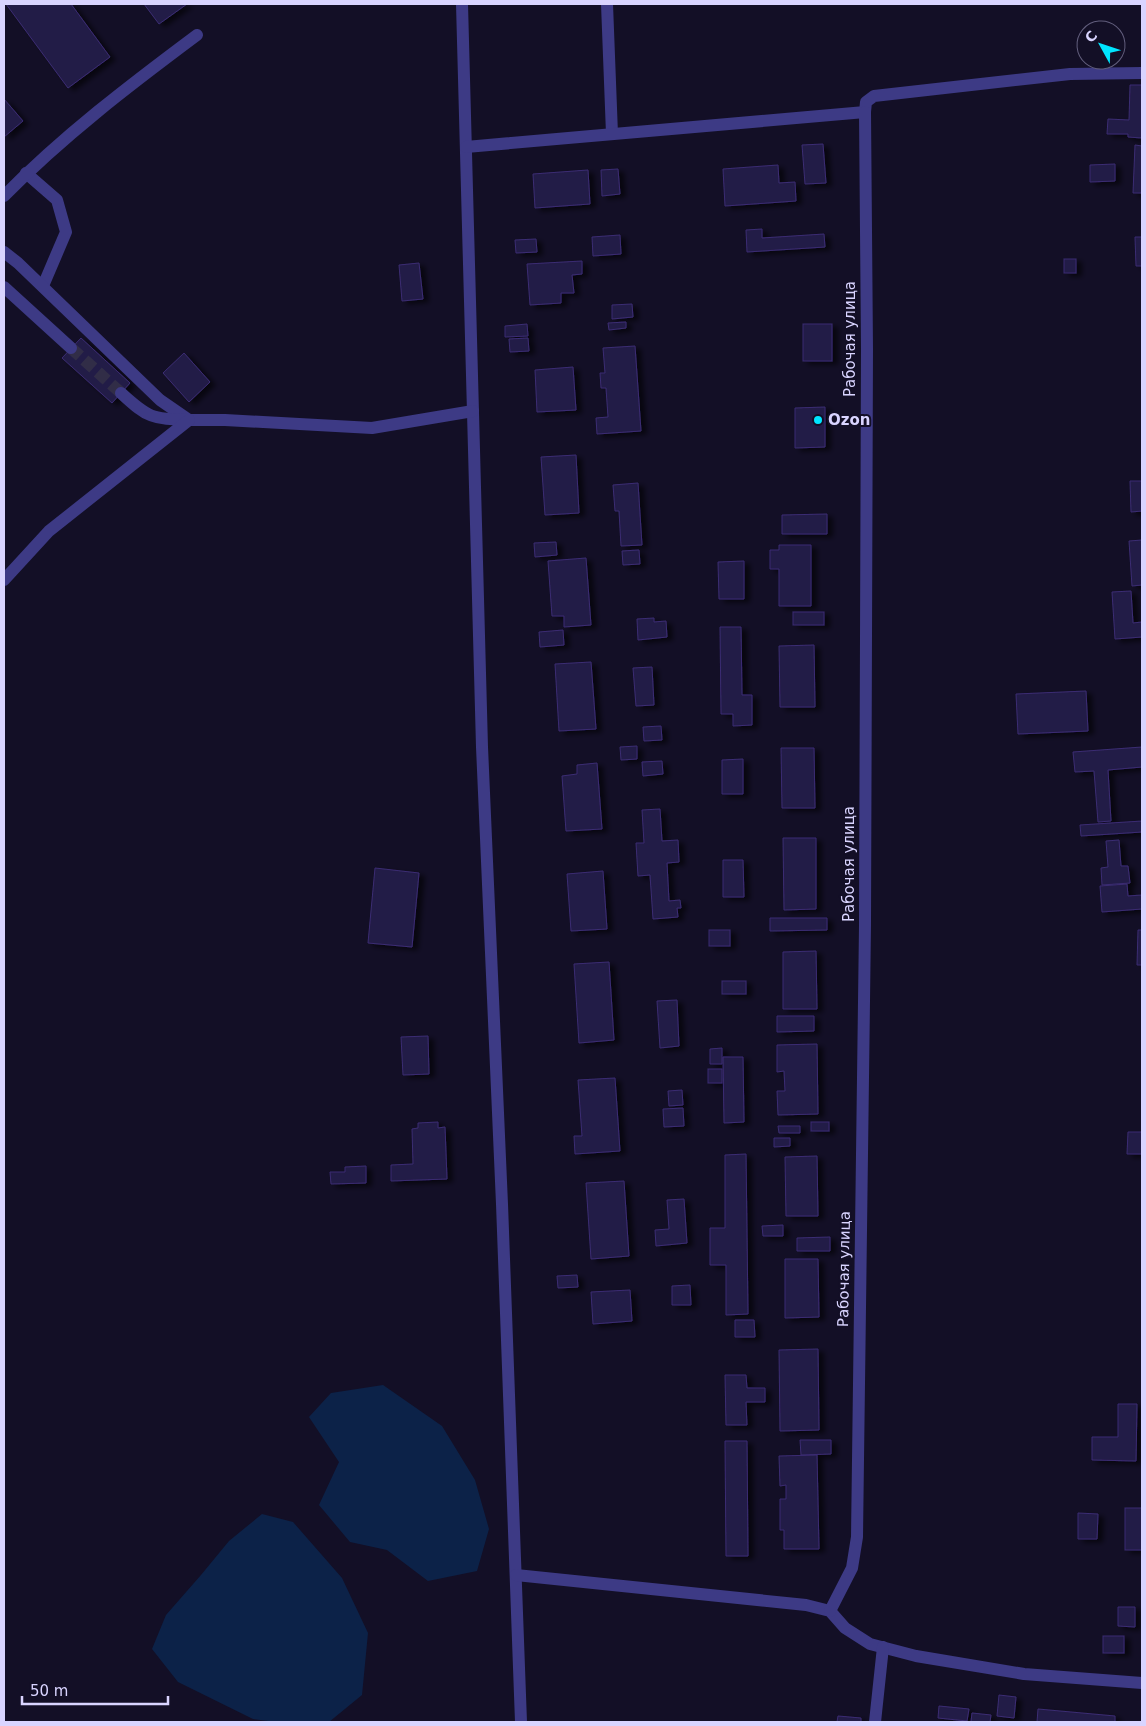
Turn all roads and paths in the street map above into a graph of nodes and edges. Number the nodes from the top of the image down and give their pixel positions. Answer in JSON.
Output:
{"nodes":[{"id":1,"x":462,"y":4,"type":"edge"},
{"id":2,"x":607,"y":4,"type":"edge"},
{"id":3,"x":197,"y":35,"type":"dead end"},
{"id":4,"x":1142,"y":73,"type":"edge"},
{"id":5,"x":865,"y":112,"type":"junction"},
{"id":6,"x":612,"y":134,"type":"junction"},
{"id":7,"x":466,"y":147,"type":"junction"},
{"id":8,"x":26,"y":173,"type":"junction"},
{"id":9,"x":4,"y":196,"type":"edge"},
{"id":10,"x":4,"y":252,"type":"edge"},
{"id":11,"x":43,"y":286,"type":"junction"},
{"id":12,"x":4,"y":287,"type":"edge"},
{"id":13,"x":71,"y":348,"type":"tunnel mouth"},
{"id":14,"x":121,"y":394,"type":"tunnel mouth"},
{"id":15,"x":473,"y":411,"type":"junction"},
{"id":16,"x":189,"y":420,"type":"junction"},
{"id":17,"x":4,"y":580,"type":"edge"},
{"id":18,"x":516,"y":1575,"type":"junction"},
{"id":19,"x":830,"y":1611,"type":"junction"},
{"id":20,"x":883,"y":1647,"type":"junction"},
{"id":21,"x":1142,"y":1683,"type":"edge"},
{"id":22,"x":521,"y":1722,"type":"edge"},
{"id":23,"x":875,"y":1722,"type":"edge"}],
"edges":[{"from":1,"to":7,"type":"street"},
{"from":2,"to":6,"type":"street"},
{"from":3,"to":8,"type":"street"},
{"from":4,"to":5,"type":"street"},
{"from":5,"to":6,"type":"street"},
{"from":5,"to":19,"type":"street","name":"Рабочая улица"},
{"from":6,"to":7,"type":"street"},
{"from":7,"to":15,"type":"street"},
{"from":8,"to":9,"type":"street"},
{"from":8,"to":11,"type":"street"},
{"from":10,"to":11,"type":"street"},
{"from":11,"to":16,"type":"street"},
{"from":12,"to":13,"type":"street"},
{"from":14,"to":16,"type":"street"},
{"from":15,"to":16,"type":"street"},
{"from":15,"to":18,"type":"street"},
{"from":16,"to":17,"type":"street"},
{"from":18,"to":19,"type":"street"},
{"from":18,"to":22,"type":"street"},
{"from":19,"to":20,"type":"street"},
{"from":20,"to":21,"type":"street"},
{"from":20,"to":23,"type":"street"}]}
